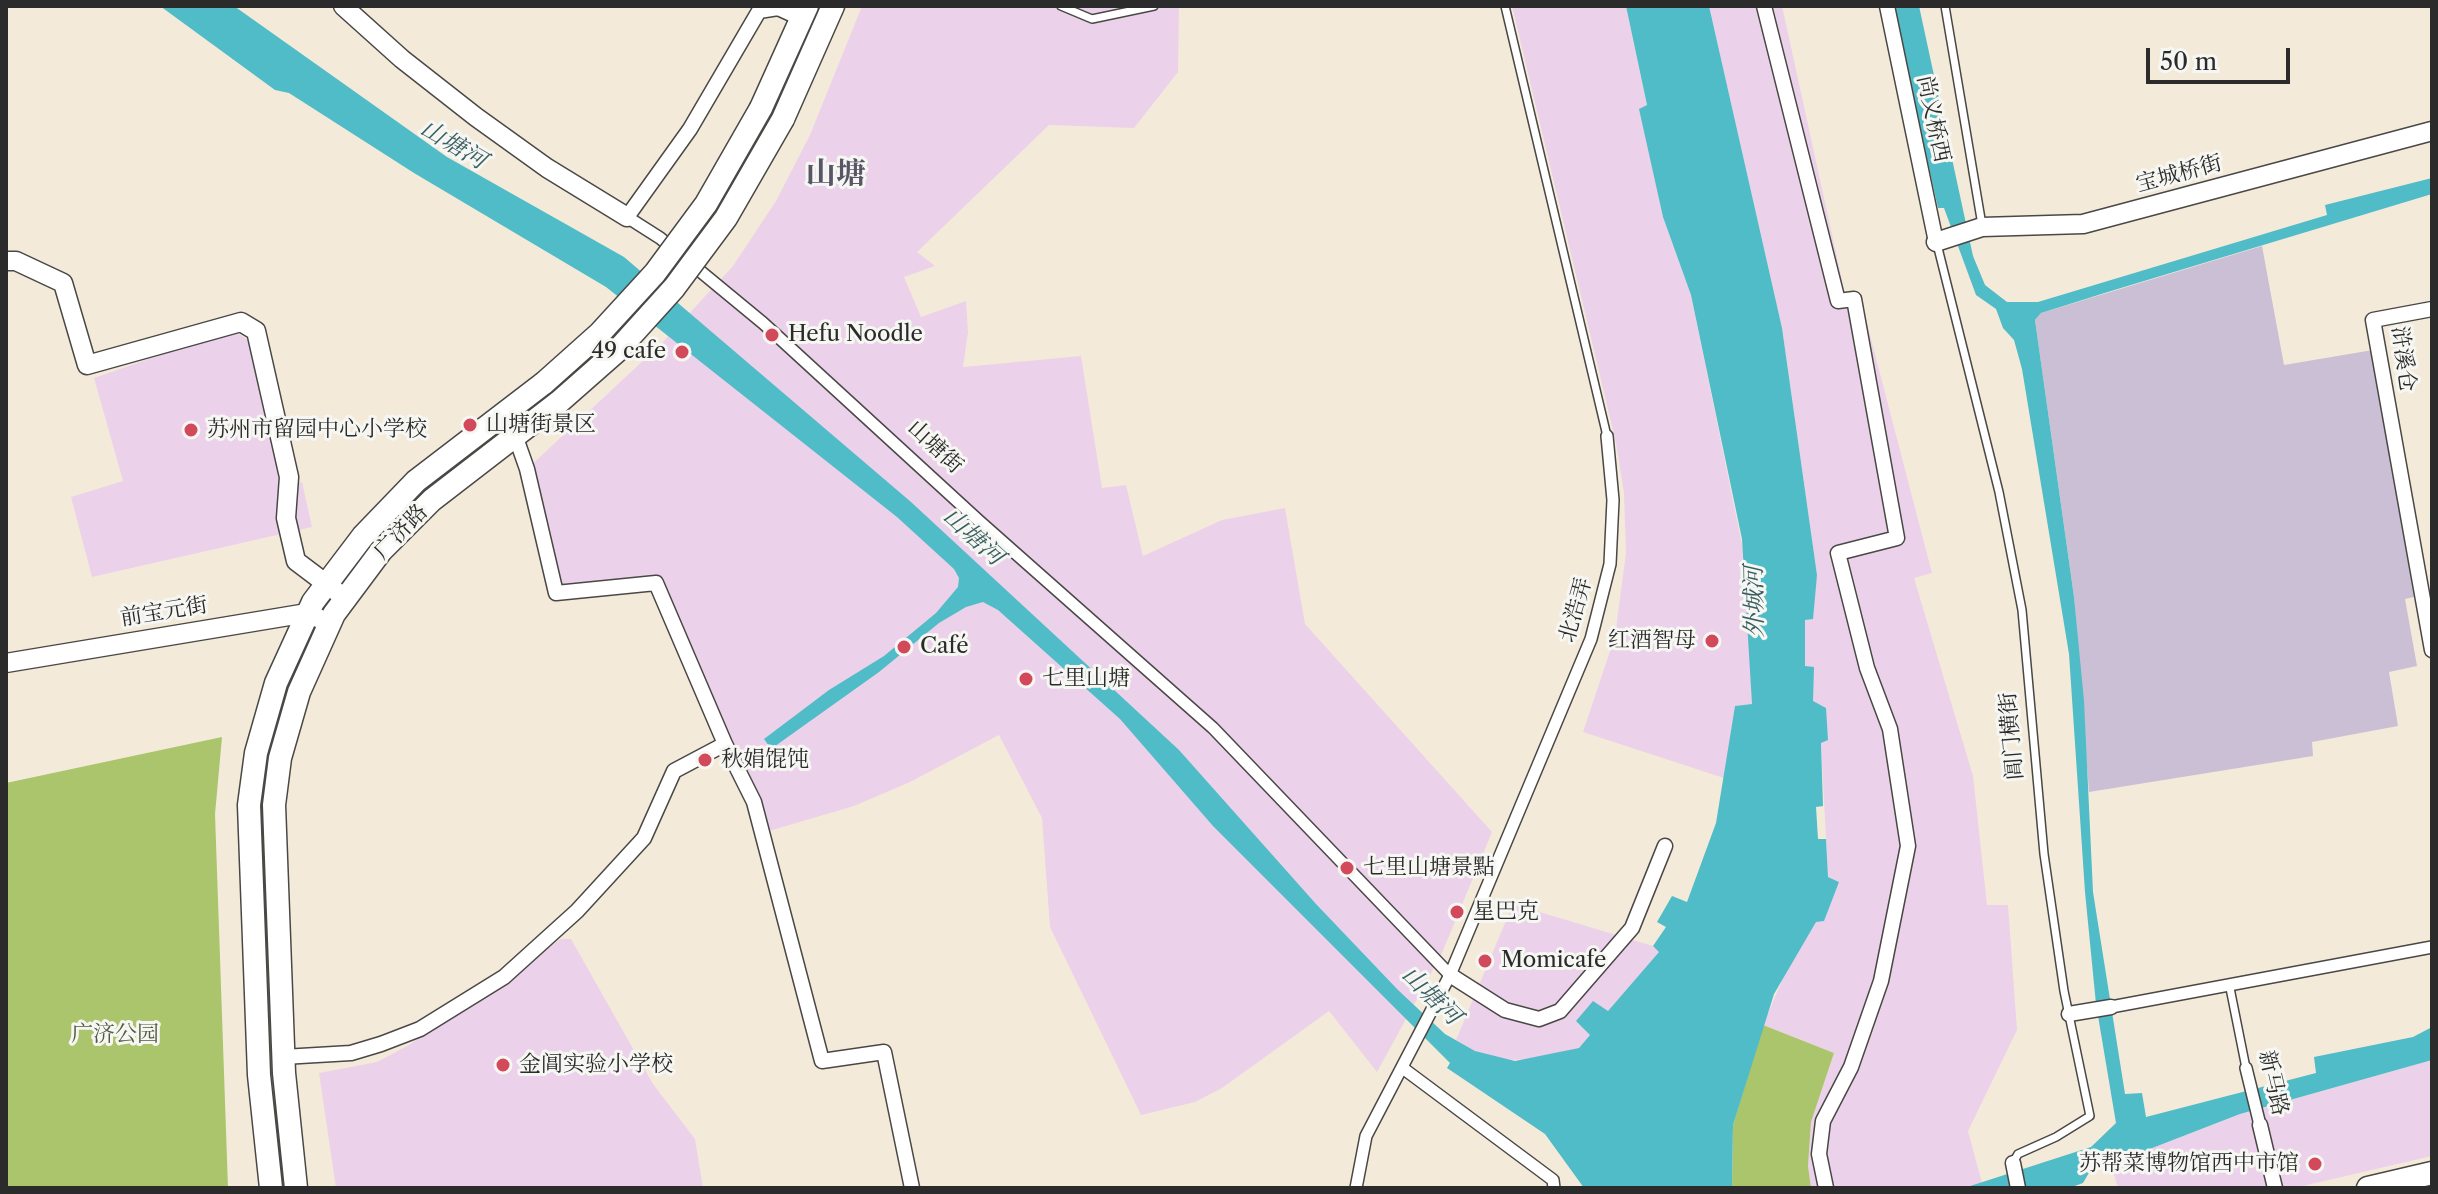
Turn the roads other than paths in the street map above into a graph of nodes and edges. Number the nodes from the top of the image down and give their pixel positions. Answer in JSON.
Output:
{"nodes":[{"id":1,"x":343,"y":6,"type":"edge"},
{"id":2,"x":833,"y":6,"type":"edge"},
{"id":3,"x":1061,"y":6,"type":"edge"},
{"id":4,"x":1154,"y":6,"type":"edge"},
{"id":5,"x":1505,"y":6,"type":"edge"},
{"id":6,"x":1764,"y":6,"type":"edge"},
{"id":7,"x":1887,"y":6,"type":"edge"},
{"id":8,"x":1945,"y":6,"type":"edge"},
{"id":9,"x":804,"y":12,"type":"edge"},
{"id":10,"x":2432,"y":131,"type":"edge"},
{"id":11,"x":627,"y":217,"type":"junction"},
{"id":12,"x":1977,"y":229,"type":"junction"},
{"id":13,"x":1943,"y":240,"type":"junction"},
{"id":14,"x":9,"y":259,"type":"edge"},
{"id":15,"x":2432,"y":309,"type":"edge"},
{"id":16,"x":515,"y":435,"type":"junction"},
{"id":17,"x":1607,"y":436,"type":"joint"},
{"id":18,"x":326,"y":584,"type":"junction"},
{"id":19,"x":345,"y":598,"type":"junction"},
{"id":20,"x":307,"y":613,"type":"junction"},
{"id":21,"x":329,"y":623,"type":"junction"},
{"id":22,"x":2432,"y":648,"type":"edge"},
{"id":23,"x":6,"y":663,"type":"edge"},
{"id":24,"x":725,"y":744,"type":"junction"},
{"id":25,"x":1665,"y":846,"type":"dead end"},
{"id":26,"x":2432,"y":947,"type":"edge"},
{"id":27,"x":1450,"y":975,"type":"junction"},
{"id":28,"x":2230,"y":988,"type":"junction"},
{"id":29,"x":2111,"y":1007,"type":"joint"},
{"id":30,"x":2069,"y":1014,"type":"junction"},
{"id":31,"x":283,"y":1057,"type":"junction"},
{"id":32,"x":2246,"y":1068,"type":"joint"},
{"id":33,"x":1404,"y":1069,"type":"junction"},
{"id":34,"x":2260,"y":1125,"type":"joint"},
{"id":35,"x":2013,"y":1163,"type":"joint"},
{"id":36,"x":2432,"y":1173,"type":"edge"},
{"id":37,"x":271,"y":1188,"type":"edge"},
{"id":38,"x":296,"y":1188,"type":"edge"},
{"id":39,"x":912,"y":1188,"type":"edge"},
{"id":40,"x":1356,"y":1188,"type":"edge"},
{"id":41,"x":1554,"y":1188,"type":"edge"},
{"id":42,"x":1826,"y":1188,"type":"edge"},
{"id":43,"x":2018,"y":1188,"type":"edge"},
{"id":44,"x":2275,"y":1188,"type":"edge"},
{"id":45,"x":2368,"y":1188,"type":"edge"}],
"edges":[{"from":1,"to":11,"type":"street","name":"山塘街"},
{"from":2,"to":16,"type":"main road","name":"广济路","bridge":true},
{"from":3,"to":4,"type":"lane"},
{"from":5,"to":17,"type":"lane","name":"北浩弄"},
{"from":6,"to":42,"type":"street"},
{"from":7,"to":13,"type":"street","name":"尚义桥西"},
{"from":8,"to":12,"type":"lane"},
{"from":9,"to":11,"type":"street"},
{"from":9,"to":18,"type":"main road","name":"广济路","bridge":true},
{"from":10,"to":12,"type":"street","name":"宝城桥街"},
{"from":11,"to":27,"type":"street","name":"山塘街"},
{"from":12,"to":13,"type":"street","name":"宝城桥街"},
{"from":13,"to":30,"type":"lane","name":"阊门横街"},
{"from":14,"to":18,"type":"street"},
{"from":15,"to":22,"type":"street","name":"浒溪仓"},
{"from":16,"to":19,"type":"main road","name":"广济路"},
{"from":16,"to":24,"type":"street"},
{"from":17,"to":27,"type":"street","name":"北浩弄"},
{"from":18,"to":19,"type":"street"},
{"from":18,"to":20,"type":"main road","name":"广济路"},
{"from":19,"to":21,"type":"main road","name":"广济路"},
{"from":20,"to":21,"type":"street"},
{"from":20,"to":23,"type":"street","name":"前宝元街"},
{"from":20,"to":37,"type":"main road","name":"广济路"},
{"from":21,"to":31,"type":"main road","name":"广济路"},
{"from":24,"to":31,"type":"street"},
{"from":24,"to":39,"type":"street"},
{"from":25,"to":27,"type":"street"},
{"from":26,"to":28,"type":"street"},
{"from":27,"to":33,"type":"street","name":"北浩弄"},
{"from":28,"to":29,"type":"street"},
{"from":28,"to":32,"type":"lane","name":"新马路"},
{"from":29,"to":30,"type":"street"},
{"from":30,"to":35,"type":"lane","name":"阊门横街"},
{"from":31,"to":38,"type":"main road","name":"广济路"},
{"from":32,"to":34,"type":"street","name":"新马路"},
{"from":33,"to":40,"type":"street","name":"北浩弄"},
{"from":33,"to":41,"type":"street"},
{"from":34,"to":44,"type":"street","name":"新马路"},
{"from":35,"to":43,"type":"street","name":"阊门横街"},
{"from":36,"to":45,"type":"main road"}]}
